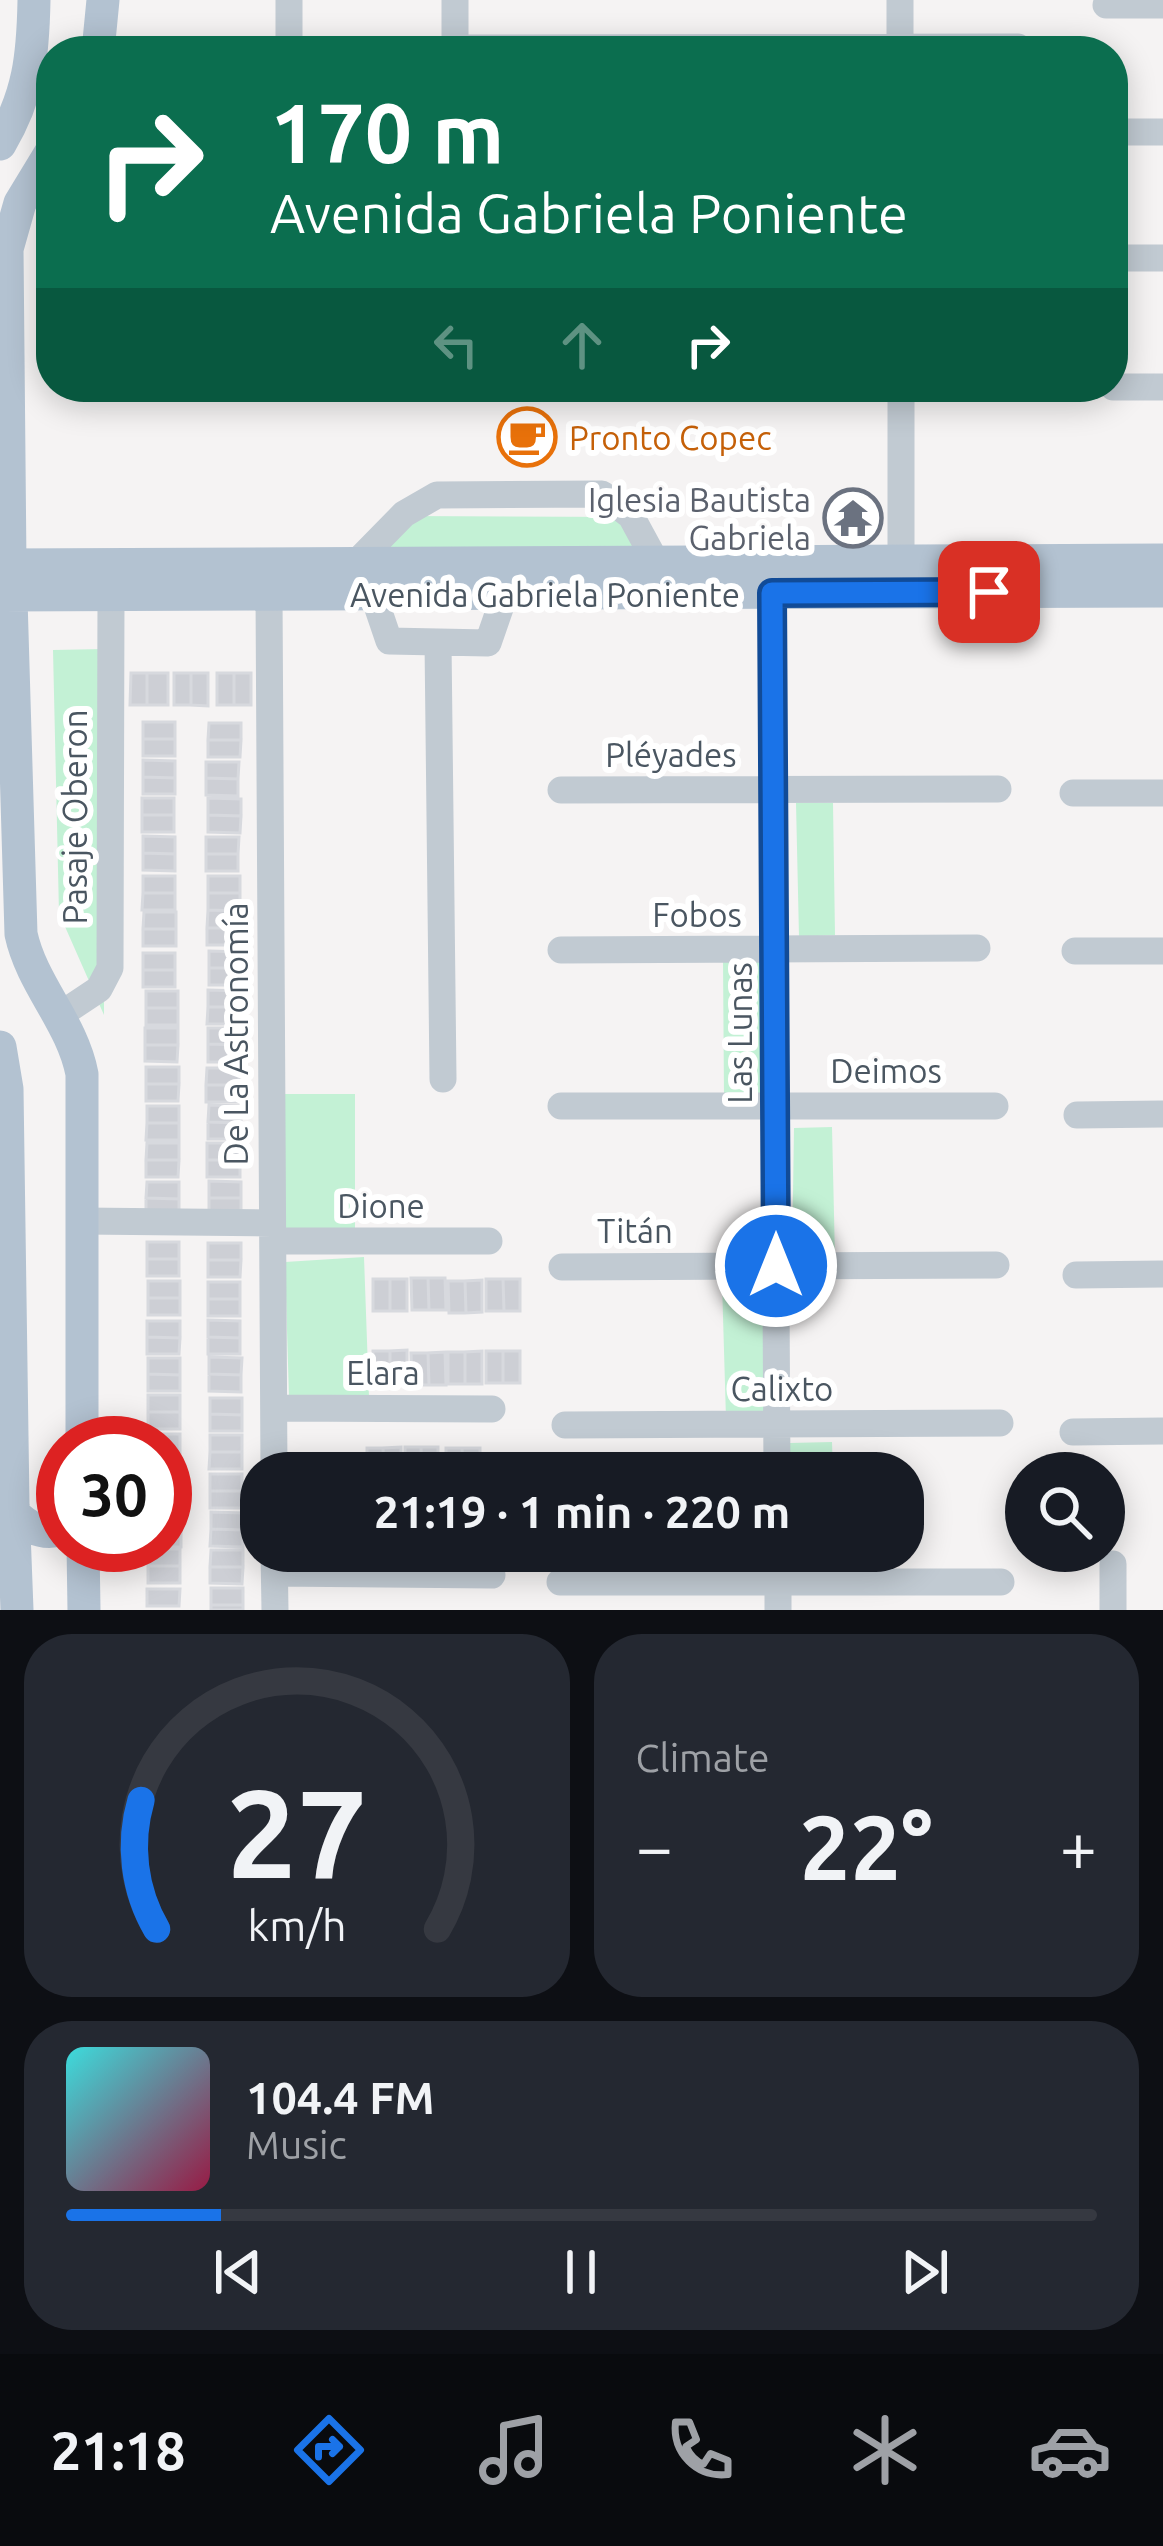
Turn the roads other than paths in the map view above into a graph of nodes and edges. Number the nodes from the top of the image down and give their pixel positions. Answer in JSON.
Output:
{"nodes":[{"id":1,"x":34,"y":0,"type":"edge"},
{"id":2,"x":104,"y":0,"type":"edge"},
{"id":3,"x":289,"y":0,"type":"edge"},
{"id":4,"x":454,"y":0,"type":"edge"},
{"id":5,"x":900,"y":0,"type":"edge"},
{"id":6,"x":1106,"y":5,"type":"dead end"},
{"id":7,"x":1163,"y":5,"type":"edge"},
{"id":8,"x":100,"y":36,"type":"edge"},
{"id":9,"x":289,"y":36,"type":"edge"},
{"id":10,"x":455,"y":36,"type":"edge"},
{"id":11,"x":900,"y":36,"type":"edge"},
{"id":12,"x":1128,"y":132,"type":"edge"},
{"id":13,"x":1163,"y":132,"type":"edge"},
{"id":14,"x":1,"y":142,"type":"edge"},
{"id":15,"x":36,"y":177,"type":"edge"},
{"id":16,"x":1128,"y":258,"type":"edge"},
{"id":17,"x":1163,"y":258,"type":"edge"},
{"id":18,"x":1163,"y":386,"type":"edge"},
{"id":19,"x":1128,"y":387,"type":"edge"},
{"id":20,"x":901,"y":402,"type":"edge"},
{"id":21,"x":1163,"y":560,"type":"edge"},
{"id":22,"x":901,"y":561,"type":"junction"},
{"id":23,"x":656,"y":562,"type":"junction"},
{"id":24,"x":356,"y":563,"type":"junction"},
{"id":25,"x":6,"y":580,"type":"edge"},
{"id":26,"x":1163,"y":591,"type":"edge"},
{"id":27,"x":772,"y":593,"type":"junction"},
{"id":28,"x":269,"y":594,"type":"junction"},
{"id":29,"x":373,"y":594,"type":"junction"},
{"id":30,"x":505,"y":594,"type":"junction"},
{"id":31,"x":111,"y":595,"type":"junction"},
{"id":32,"x":438,"y":643,"type":"junction"},
{"id":33,"x":998,"y":789,"type":"dead end"},
{"id":34,"x":560,"y":790,"type":"dead end"},
{"id":35,"x":773,"y":790,"type":"junction"},
{"id":36,"x":1072,"y":793,"type":"dead end"},
{"id":37,"x":1163,"y":793,"type":"edge"},
{"id":38,"x":976,"y":948,"type":"dead end"},
{"id":39,"x":774,"y":949,"type":"junction"},
{"id":40,"x":561,"y":950,"type":"dead end"},
{"id":41,"x":1075,"y":951,"type":"dead end"},
{"id":42,"x":1163,"y":951,"type":"edge"},
{"id":43,"x":60,"y":1015,"type":"junction"},
{"id":44,"x":0,"y":1047,"type":"edge"},
{"id":45,"x":443,"y":1079,"type":"dead end"},
{"id":46,"x":561,"y":1106,"type":"dead end"},
{"id":47,"x":775,"y":1106,"type":"junction"},
{"id":48,"x":995,"y":1106,"type":"dead end"},
{"id":49,"x":1163,"y":1114,"type":"edge"},
{"id":50,"x":1077,"y":1115,"type":"dead end"},
{"id":51,"x":83,"y":1221,"type":"junction"},
{"id":52,"x":272,"y":1232,"type":"junction"},
{"id":53,"x":489,"y":1241,"type":"dead end"},
{"id":54,"x":996,"y":1265,"type":"dead end"},
{"id":55,"x":776,"y":1266,"type":"junction"},
{"id":56,"x":562,"y":1267,"type":"dead end"},
{"id":57,"x":1163,"y":1274,"type":"edge"},
{"id":58,"x":1076,"y":1276,"type":"dead end"},
{"id":59,"x":274,"y":1408,"type":"junction"},
{"id":60,"x":492,"y":1409,"type":"dead end"},
{"id":61,"x":82,"y":1416,"type":"edge"},
{"id":62,"x":1000,"y":1423,"type":"dead end"},
{"id":63,"x":777,"y":1424,"type":"junction"},
{"id":64,"x":565,"y":1425,"type":"dead end"},
{"id":65,"x":1163,"y":1431,"type":"edge"},
{"id":66,"x":1073,"y":1432,"type":"dead end"},
{"id":67,"x":274,"y":1452,"type":"edge"},
{"id":68,"x":777,"y":1452,"type":"edge"},
{"id":69,"x":13,"y":1513,"type":"junction"},
{"id":70,"x":36,"y":1529,"type":"edge"},
{"id":71,"x":83,"y":1572,"type":"edge"},
{"id":72,"x":274,"y":1572,"type":"edge"},
{"id":73,"x":442,"y":1572,"type":"edge"},
{"id":74,"x":1113,"y":1572,"type":"edge"},
{"id":75,"x":493,"y":1575,"type":"dead end"},
{"id":76,"x":560,"y":1582,"type":"dead end"},
{"id":77,"x":1001,"y":1582,"type":"dead end"},
{"id":78,"x":778,"y":1596,"type":"edge"},
{"id":79,"x":17,"y":1610,"type":"edge"},
{"id":80,"x":84,"y":1610,"type":"edge"},
{"id":81,"x":275,"y":1610,"type":"edge"},
{"id":82,"x":1113,"y":1610,"type":"edge"}],
"edges":[{"from":1,"to":14,"type":"main road"},
{"from":2,"to":8,"type":"main road"},
{"from":3,"to":9,"type":"street"},
{"from":4,"to":10,"type":"street"},
{"from":5,"to":11,"type":"street"},
{"from":6,"to":7,"type":"street"},
{"from":12,"to":13,"type":"street"},
{"from":15,"to":25,"type":"main road"},
{"from":16,"to":17,"type":"street"},
{"from":18,"to":19,"type":"street"},
{"from":20,"to":22,"type":"street"},
{"from":21,"to":22,"type":"main road","name":"Avenida Gabriela Poniente"},
{"from":22,"to":23,"type":"main road","name":"Avenida Gabriela Poniente"},
{"from":23,"to":24,"type":"main road","name":"Avenida Gabriela Poniente"},
{"from":23,"to":24,"type":"street"},
{"from":24,"to":25,"type":"main road","name":"Avenida Gabriela Poniente"},
{"from":25,"to":31,"type":"main road","name":"Avenida Gabriela Poniente"},
{"from":25,"to":43,"type":"main road"},
{"from":26,"to":27,"type":"main road","name":"Avenida Gabriela Poniente"},
{"from":27,"to":30,"type":"main road","name":"Avenida Gabriela Poniente"},
{"from":27,"to":35,"type":"street","name":"Las Lunas"},
{"from":28,"to":29,"type":"main road","name":"Avenida Gabriela Poniente"},
{"from":28,"to":31,"type":"main road","name":"Avenida Gabriela Poniente"},
{"from":28,"to":52,"type":"street","name":"De La Astronomía"},
{"from":29,"to":30,"type":"main road","name":"Avenida Gabriela Poniente"},
{"from":29,"to":32,"type":"street"},
{"from":30,"to":32,"type":"street"},
{"from":31,"to":43,"type":"street","name":"Pasaje Oberon"},
{"from":32,"to":45,"type":"street"},
{"from":33,"to":35,"type":"street","name":"Pléyades"},
{"from":34,"to":35,"type":"street","name":"Pléyades"},
{"from":35,"to":39,"type":"street","name":"Las Lunas"},
{"from":36,"to":37,"type":"street"},
{"from":38,"to":39,"type":"street","name":"Fobos"},
{"from":39,"to":40,"type":"street","name":"Fobos"},
{"from":39,"to":47,"type":"street","name":"Las Lunas"},
{"from":41,"to":42,"type":"street"},
{"from":43,"to":51,"type":"main road"},
{"from":44,"to":69,"type":"main road"},
{"from":46,"to":47,"type":"street","name":"Deimos"},
{"from":47,"to":48,"type":"street","name":"Deimos"},
{"from":47,"to":55,"type":"street","name":"Las Lunas"},
{"from":49,"to":50,"type":"street"},
{"from":51,"to":52,"type":"street","name":"Dione"},
{"from":51,"to":61,"type":"main road"},
{"from":52,"to":53,"type":"street","name":"Dione"},
{"from":52,"to":59,"type":"street","name":"De La Astronomía"},
{"from":54,"to":55,"type":"street","name":"Titán"},
{"from":55,"to":56,"type":"street","name":"Titán"},
{"from":55,"to":63,"type":"street","name":"Las Lunas"},
{"from":57,"to":58,"type":"street"},
{"from":59,"to":60,"type":"street","name":"Elara"},
{"from":59,"to":67,"type":"street","name":"De La Astronomía"},
{"from":62,"to":63,"type":"street","name":"Calixto"},
{"from":63,"to":64,"type":"street","name":"Calixto"},
{"from":63,"to":68,"type":"street","name":"Las Lunas"},
{"from":65,"to":66,"type":"street"},
{"from":69,"to":70,"type":"main road"},
{"from":69,"to":79,"type":"main road"},
{"from":71,"to":80,"type":"main road"},
{"from":72,"to":81,"type":"street"},
{"from":73,"to":75,"type":"street"},
{"from":74,"to":82,"type":"street"},
{"from":76,"to":78,"type":"street"},
{"from":77,"to":78,"type":"street"}]}
